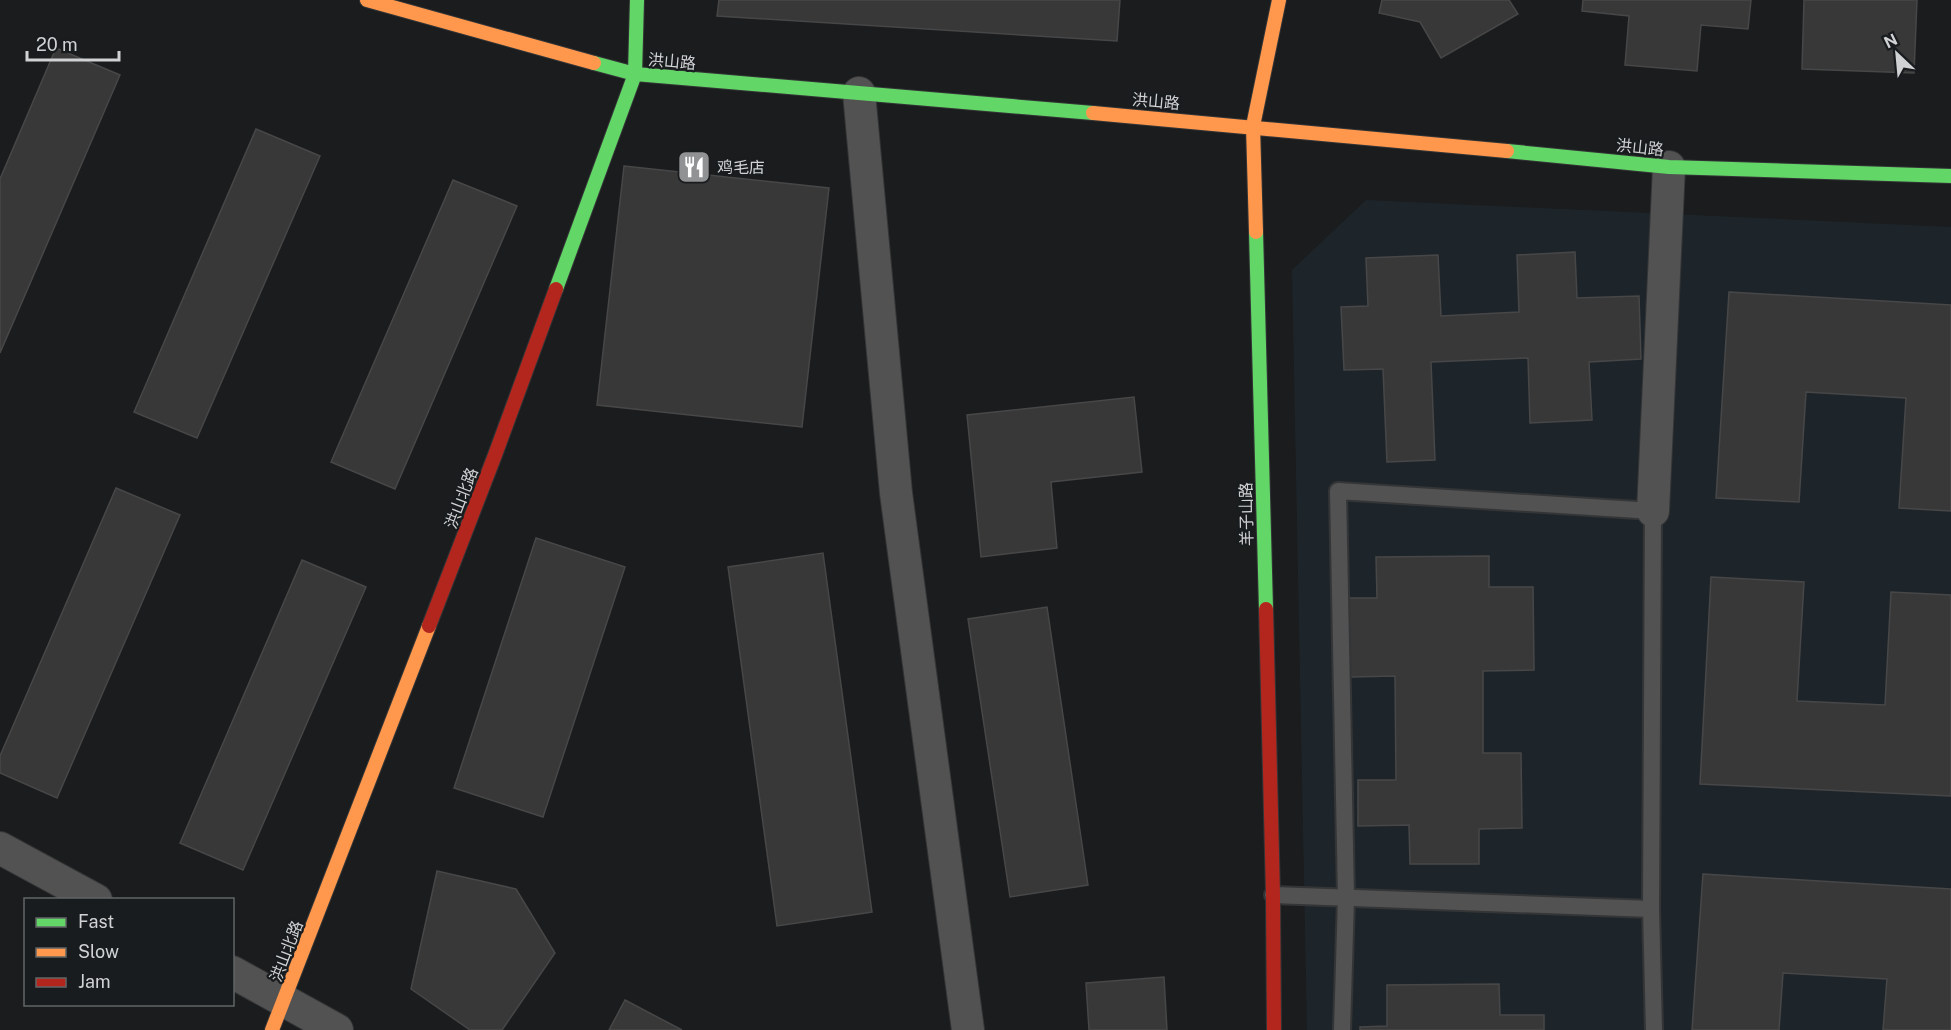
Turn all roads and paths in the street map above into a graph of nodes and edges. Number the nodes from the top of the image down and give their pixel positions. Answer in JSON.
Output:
{"nodes":[{"id":1,"x":367,"y":0,"type":"edge"},
{"id":2,"x":637,"y":0,"type":"edge"},
{"id":3,"x":1279,"y":0,"type":"edge"},
{"id":4,"x":635,"y":74,"type":"junction"},
{"id":5,"x":859,"y":93,"type":"junction"},
{"id":6,"x":1253,"y":126,"type":"junction"},
{"id":7,"x":1669,"y":166,"type":"junction"},
{"id":8,"x":1951,"y":176,"type":"edge"},
{"id":9,"x":1653,"y":511,"type":"junction"},
{"id":10,"x":0,"y":848,"type":"edge"},
{"id":11,"x":1273,"y":896,"type":"junction"},
{"id":12,"x":92,"y":898,"type":"edge"},
{"id":13,"x":1346,"y":898,"type":"junction"},
{"id":14,"x":1650,"y":909,"type":"junction"},
{"id":15,"x":234,"y":973,"type":"edge"},
{"id":16,"x":285,"y":999,"type":"junction"},
{"id":17,"x":272,"y":1030,"type":"edge"},
{"id":18,"x":337,"y":1030,"type":"edge"},
{"id":19,"x":968,"y":1030,"type":"edge"},
{"id":20,"x":1274,"y":1030,"type":"edge"},
{"id":21,"x":1342,"y":1030,"type":"edge"},
{"id":22,"x":1654,"y":1030,"type":"edge"}],
"edges":[{"from":1,"to":4,"type":"street","name":"洪山路"},
{"from":2,"to":4,"type":"street","name":"洪山北路"},
{"from":3,"to":6,"type":"street","name":"羊子山路"},
{"from":4,"to":5,"type":"street","name":"洪山路"},
{"from":4,"to":16,"type":"street","name":"洪山北路"},
{"from":5,"to":6,"type":"street","name":"洪山路"},
{"from":5,"to":19,"type":"street"},
{"from":6,"to":7,"type":"street","name":"洪山路"},
{"from":6,"to":11,"type":"street","name":"羊子山路"},
{"from":7,"to":8,"type":"street","name":"洪山路"},
{"from":7,"to":9,"type":"street"},
{"from":9,"to":13,"type":"lane"},
{"from":9,"to":14,"type":"lane"},
{"from":10,"to":12,"type":"street"},
{"from":11,"to":13,"type":"lane"},
{"from":11,"to":20,"type":"street","name":"羊子山路"},
{"from":13,"to":14,"type":"lane"},
{"from":13,"to":21,"type":"lane"},
{"from":14,"to":22,"type":"lane"},
{"from":15,"to":16,"type":"street"},
{"from":16,"to":17,"type":"street","name":"洪山北路"},
{"from":16,"to":18,"type":"street"}]}
